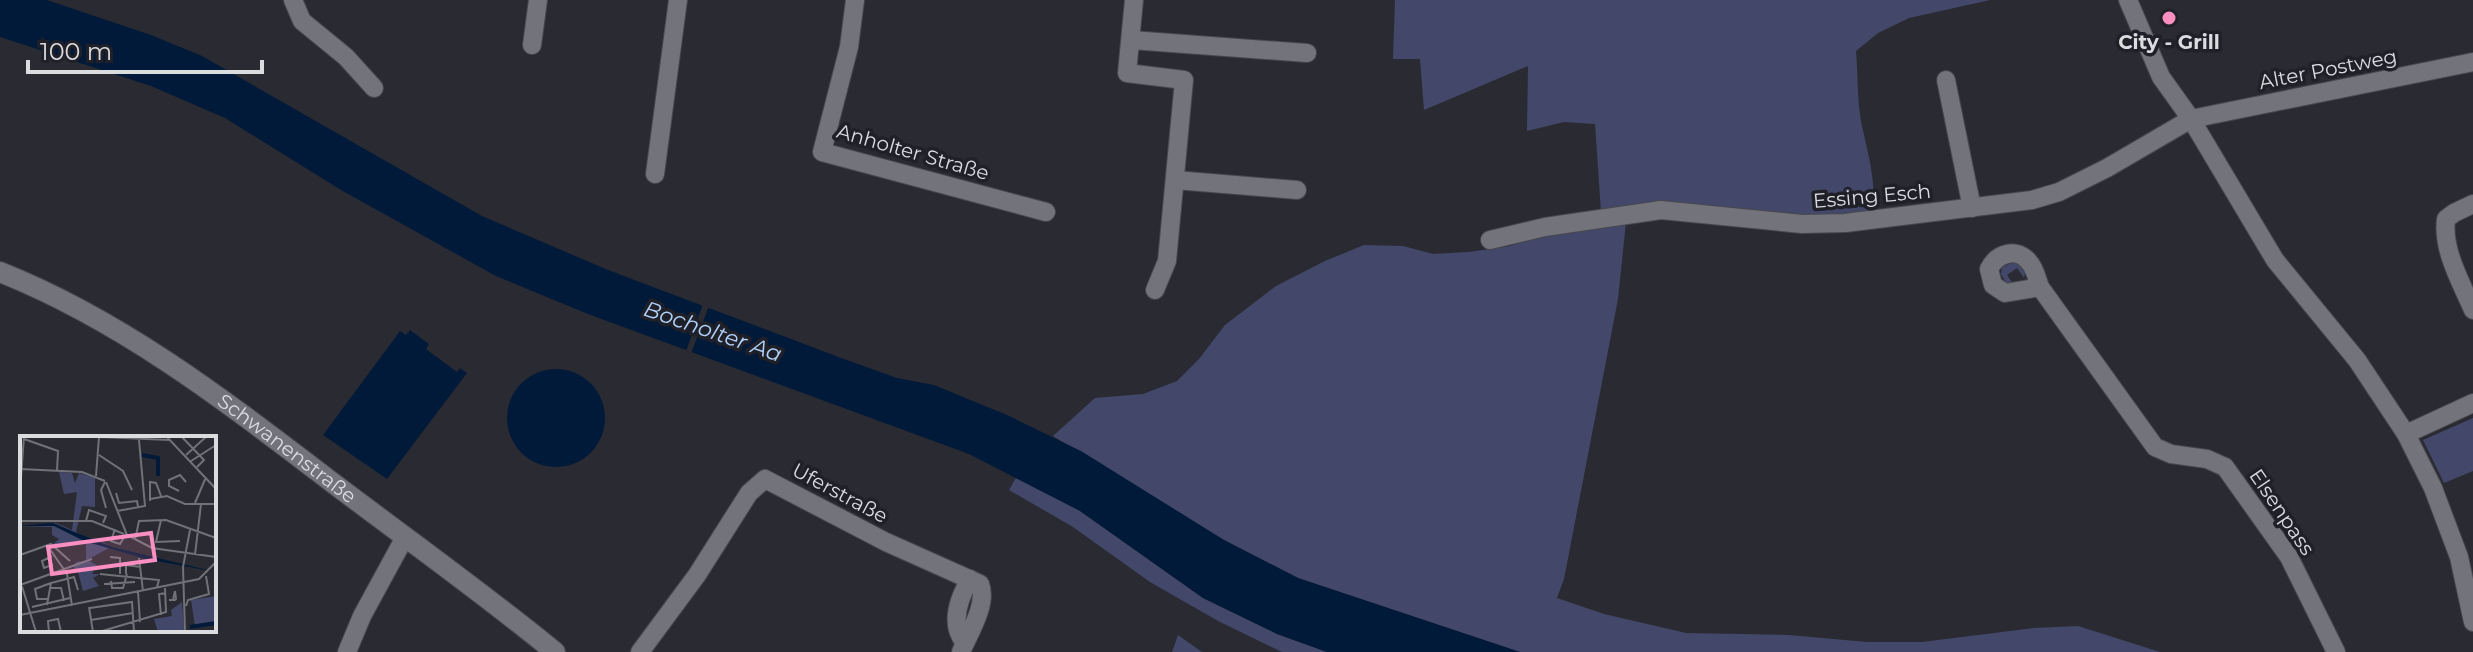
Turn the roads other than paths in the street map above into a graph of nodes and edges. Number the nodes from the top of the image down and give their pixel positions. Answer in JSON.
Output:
{"nodes":[{"id":1,"x":293,"y":0,"type":"edge"},
{"id":2,"x":538,"y":0,"type":"edge"},
{"id":3,"x":678,"y":0,"type":"edge"},
{"id":4,"x":855,"y":0,"type":"edge"},
{"id":5,"x":1134,"y":0,"type":"edge"},
{"id":6,"x":2128,"y":0,"type":"edge"},
{"id":7,"x":1131,"y":40,"type":"junction"},
{"id":8,"x":1189,"y":44,"type":"junction"},
{"id":9,"x":532,"y":45,"type":"dead end"},
{"id":10,"x":1307,"y":53,"type":"dead end"},
{"id":11,"x":2473,"y":62,"type":"edge"},
{"id":12,"x":1184,"y":80,"type":"junction"},
{"id":13,"x":1946,"y":80,"type":"dead end"},
{"id":14,"x":374,"y":88,"type":"dead end"},
{"id":15,"x":2191,"y":119,"type":"junction"},
{"id":16,"x":655,"y":174,"type":"dead end"},
{"id":17,"x":1175,"y":180,"type":"junction"},
{"id":18,"x":1297,"y":190,"type":"dead end"},
{"id":19,"x":2473,"y":204,"type":"edge"},
{"id":20,"x":1972,"y":208,"type":"junction"},
{"id":21,"x":1046,"y":212,"type":"dead end"},
{"id":22,"x":1490,"y":240,"type":"dead end"},
{"id":23,"x":0,"y":272,"type":"edge"},
{"id":24,"x":2040,"y":287,"type":"dead end"},
{"id":25,"x":1155,"y":290,"type":"dead end"},
{"id":26,"x":2473,"y":310,"type":"edge"},
{"id":27,"x":2473,"y":403,"type":"edge"},
{"id":28,"x":2406,"y":434,"type":"junction"},
{"id":29,"x":405,"y":537,"type":"junction"},
{"id":30,"x":2473,"y":622,"type":"edge"},
{"id":31,"x":963,"y":647,"type":"edge"},
{"id":32,"x":347,"y":652,"type":"edge"},
{"id":33,"x":555,"y":652,"type":"edge"},
{"id":34,"x":640,"y":652,"type":"edge"},
{"id":35,"x":2336,"y":652,"type":"edge"}],
"edges":[{"from":1,"to":14,"type":"street"},
{"from":2,"to":9,"type":"street"},
{"from":3,"to":16,"type":"street"},
{"from":4,"to":21,"type":"street","name":"Anholter Straße"},
{"from":5,"to":7,"type":"street"},
{"from":6,"to":15,"type":"street"},
{"from":7,"to":8,"type":"street"},
{"from":7,"to":12,"type":"street"},
{"from":8,"to":10,"type":"street"},
{"from":8,"to":12,"type":"street"},
{"from":11,"to":15,"type":"street","name":"Alter Postweg"},
{"from":12,"to":17,"type":"street"},
{"from":13,"to":20,"type":"street"},
{"from":15,"to":20,"type":"street","name":"Essing Esch"},
{"from":15,"to":28,"type":"street"},
{"from":17,"to":18,"type":"street"},
{"from":17,"to":25,"type":"street"},
{"from":19,"to":26,"type":"street"},
{"from":20,"to":22,"type":"street","name":"Essing Esch"},
{"from":23,"to":29,"type":"street","name":"Schwanenstraße"},
{"from":24,"to":35,"type":"street","name":"Elsenpass"},
{"from":27,"to":28,"type":"street"},
{"from":28,"to":30,"type":"street"},
{"from":29,"to":32,"type":"street"},
{"from":29,"to":33,"type":"street","name":"Schwanenstraße"},
{"from":31,"to":34,"type":"street","name":"Uferstraße"}]}
